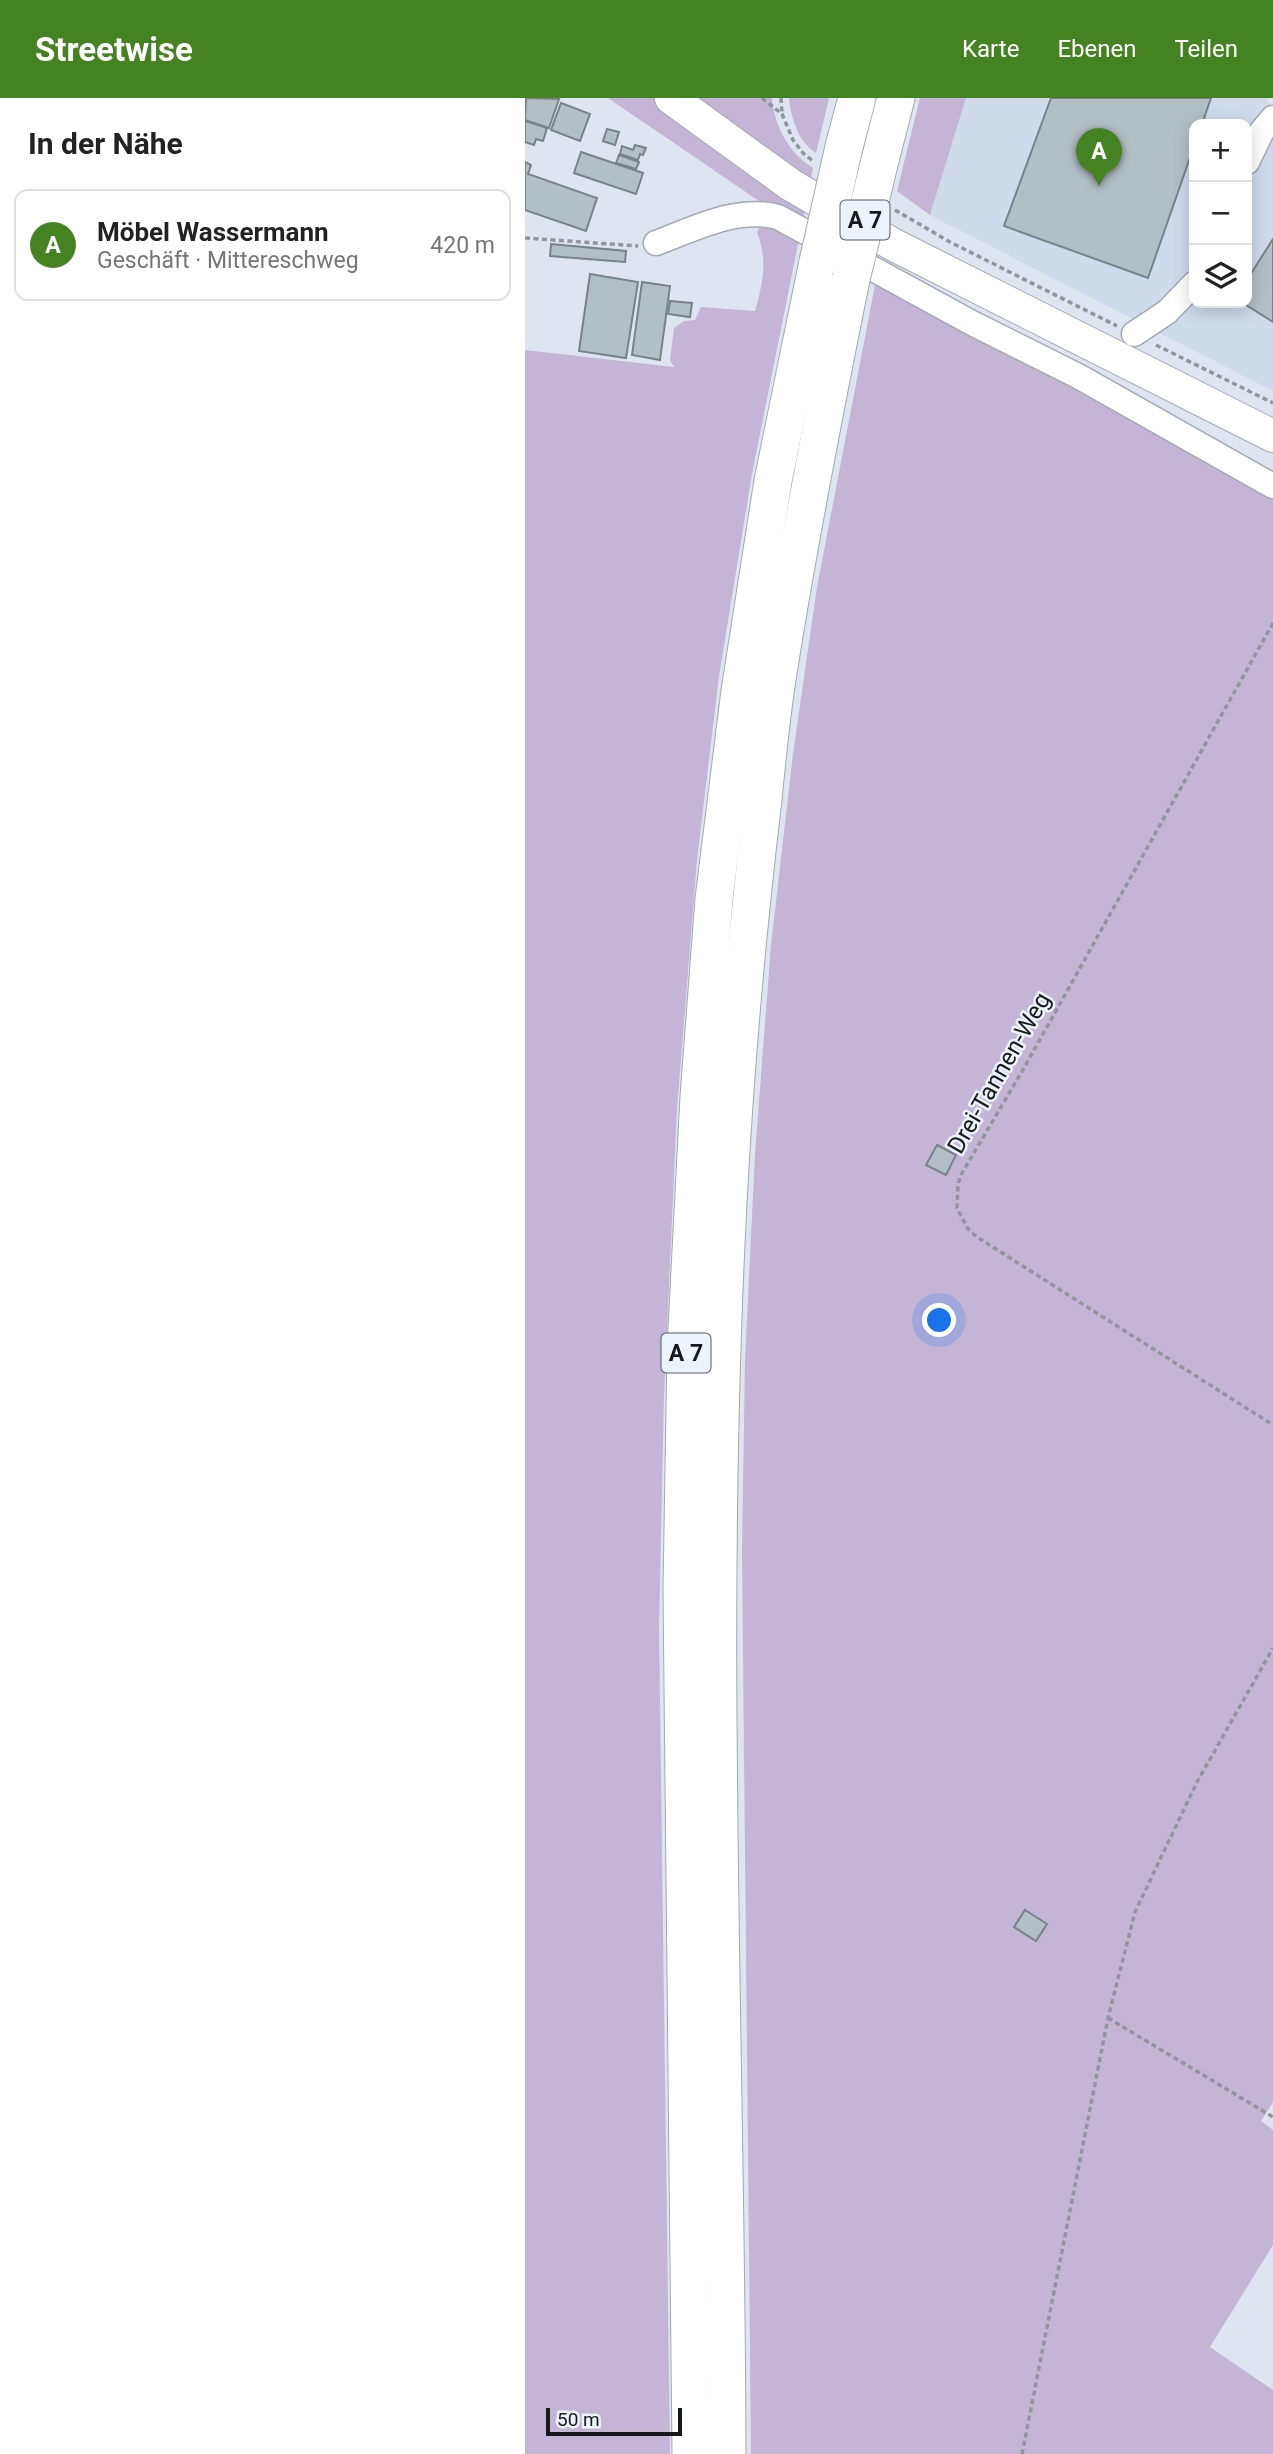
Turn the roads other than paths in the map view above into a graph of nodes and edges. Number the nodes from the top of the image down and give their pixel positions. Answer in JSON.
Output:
{"nodes":[{"id":1,"x":671,"y":98,"type":"edge"},
{"id":2,"x":857,"y":98,"type":"edge"},
{"id":3,"x":896,"y":98,"type":"edge"},
{"id":4,"x":1273,"y":118,"type":"edge"},
{"id":5,"x":1252,"y":152,"type":"edge"},
{"id":6,"x":656,"y":243,"type":"road end"},
{"id":7,"x":1189,"y":289,"type":"edge"},
{"id":8,"x":1135,"y":334,"type":"road end"},
{"id":9,"x":1273,"y":436,"type":"edge"},
{"id":10,"x":1273,"y":486,"type":"edge"},
{"id":11,"x":691,"y":2454,"type":"edge"},
{"id":12,"x":727,"y":2454,"type":"edge"}],
"edges":[{"from":1,"to":9,"type":"main road"},
{"from":2,"to":11,"type":"highway","number":"A 7","bridge":true},
{"from":3,"to":12,"type":"highway","number":"A 7","bridge":true},
{"from":4,"to":5,"type":"street"},
{"from":6,"to":10,"type":"street"},
{"from":7,"to":8,"type":"street"}]}
